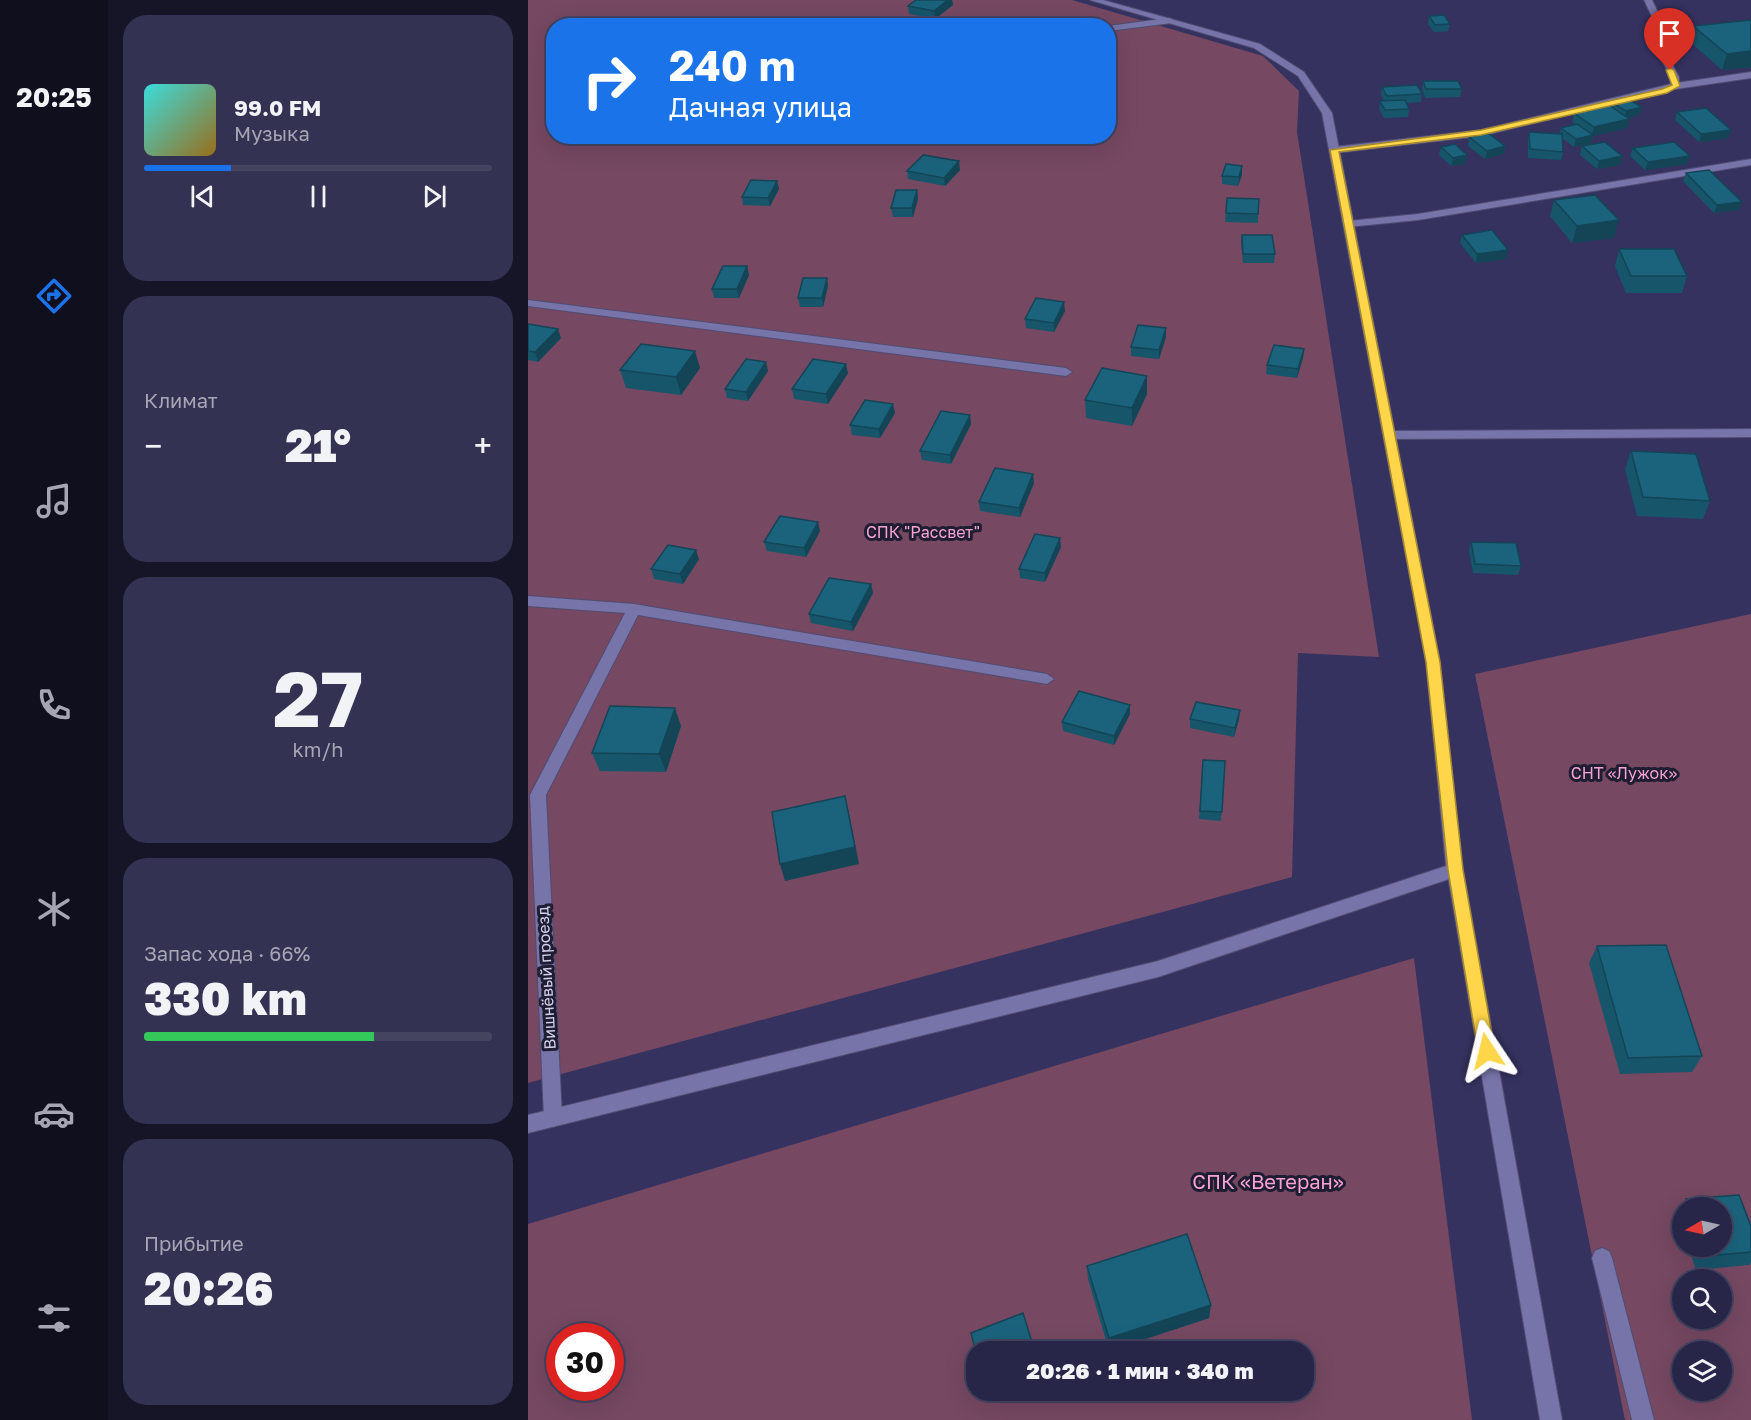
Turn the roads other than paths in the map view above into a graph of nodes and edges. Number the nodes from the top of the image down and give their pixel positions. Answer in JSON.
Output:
{"nodes":[{"id":1,"x":1094,"y":0,"type":"edge"},
{"id":2,"x":1648,"y":0,"type":"edge"},
{"id":3,"x":1169,"y":21,"type":"junction"},
{"id":4,"x":1116,"y":28,"type":"edge"},
{"id":5,"x":1751,"y":75,"type":"edge"},
{"id":6,"x":1676,"y":86,"type":"junction"},
{"id":7,"x":1334,"y":150,"type":"junction"},
{"id":8,"x":1751,"y":162,"type":"edge"},
{"id":9,"x":1348,"y":224,"type":"junction"},
{"id":10,"x":528,"y":303,"type":"edge"},
{"id":11,"x":1066,"y":372,"type":"dead end"},
{"id":12,"x":1751,"y":433,"type":"edge"},
{"id":13,"x":1389,"y":435,"type":"junction"},
{"id":14,"x":528,"y":601,"type":"edge"},
{"id":15,"x":634,"y":609,"type":"junction"},
{"id":16,"x":1047,"y":679,"type":"dead end"},
{"id":17,"x":1455,"y":870,"type":"junction"},
{"id":18,"x":553,"y":1118,"type":"junction"},
{"id":19,"x":528,"y":1124,"type":"edge"},
{"id":20,"x":1602,"y":1258,"type":"dead end"},
{"id":21,"x":1551,"y":1420,"type":"edge"},
{"id":22,"x":1643,"y":1420,"type":"edge"}],
"edges":[{"from":1,"to":3,"type":"street"},
{"from":2,"to":6,"type":"street"},
{"from":3,"to":4,"type":"street"},
{"from":3,"to":7,"type":"street"},
{"from":5,"to":6,"type":"street"},
{"from":6,"to":7,"type":"street"},
{"from":7,"to":9,"type":"street"},
{"from":8,"to":9,"type":"street"},
{"from":9,"to":13,"type":"street"},
{"from":10,"to":11,"type":"street"},
{"from":12,"to":13,"type":"street"},
{"from":13,"to":17,"type":"street"},
{"from":14,"to":15,"type":"street"},
{"from":15,"to":16,"type":"street"},
{"from":15,"to":18,"type":"street","name":"Вишнёвый проезд"},
{"from":17,"to":18,"type":"street"},
{"from":17,"to":21,"type":"street"},
{"from":18,"to":19,"type":"street"},
{"from":20,"to":22,"type":"street"}]}
